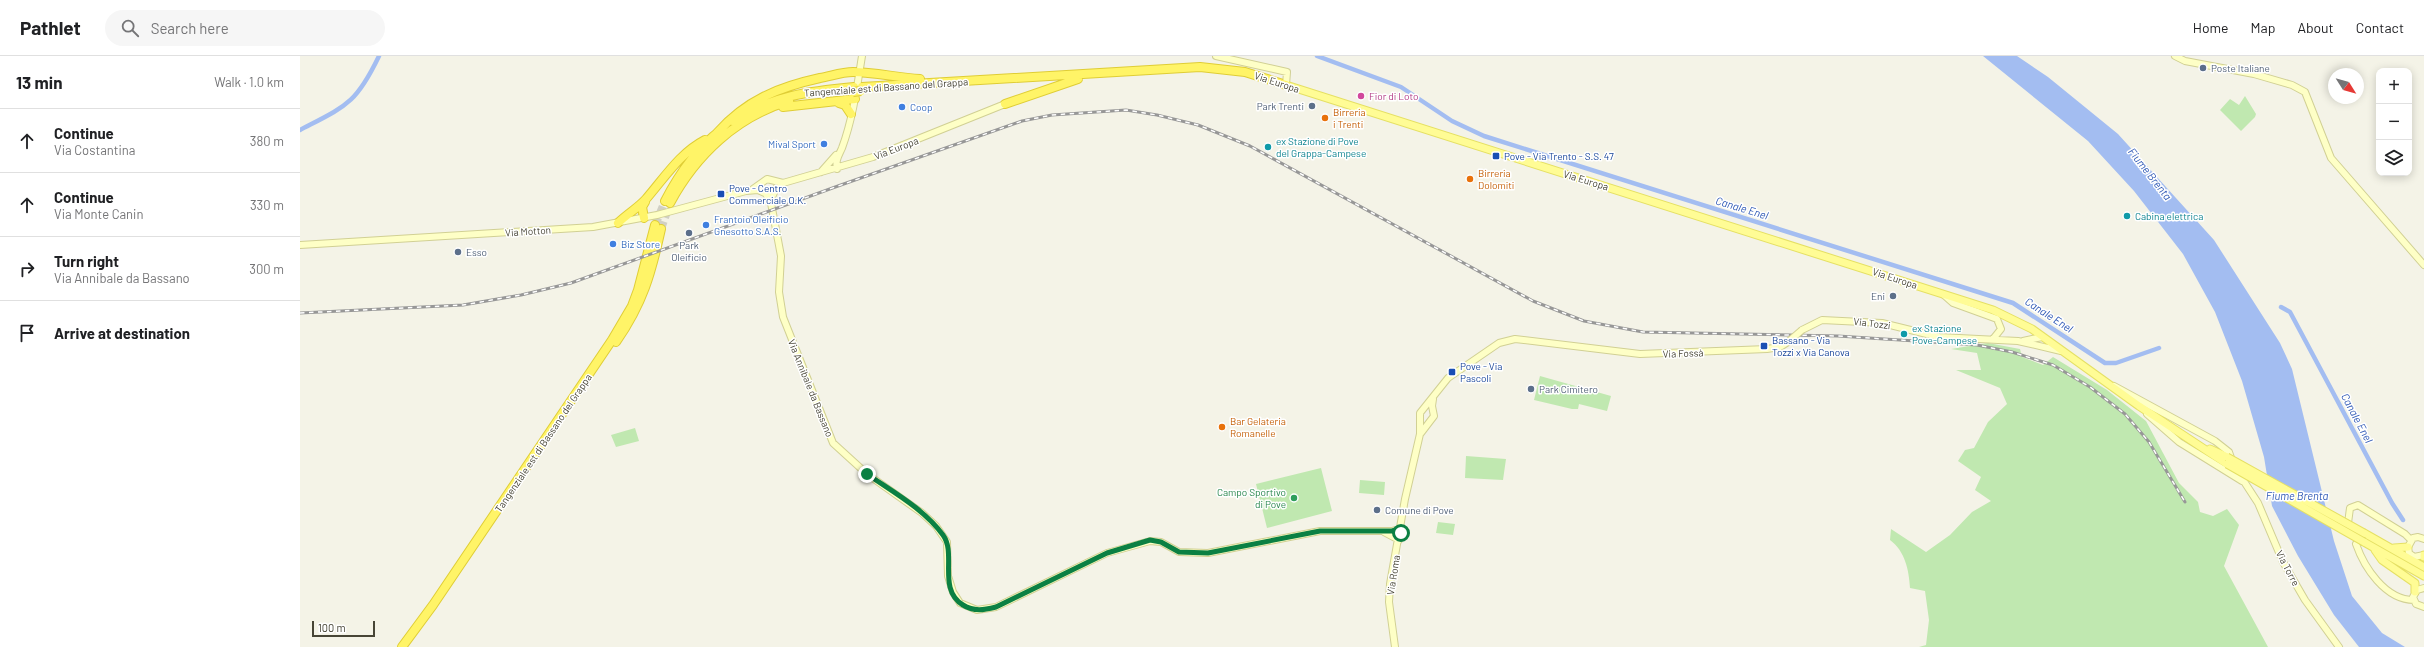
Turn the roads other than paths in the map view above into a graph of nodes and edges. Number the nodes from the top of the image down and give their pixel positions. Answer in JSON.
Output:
{"nodes":[{"id":1,"x":862,"y":56,"type":"edge"},
{"id":2,"x":1216,"y":56,"type":"edge"},
{"id":3,"x":2175,"y":56,"type":"edge"},
{"id":4,"x":860,"y":72,"type":"junction"},
{"id":5,"x":1097,"y":75,"type":"junction"},
{"id":6,"x":1055,"y":77,"type":"junction"},
{"id":7,"x":942,"y":82,"type":"junction"},
{"id":8,"x":1286,"y":85,"type":"junction"},
{"id":9,"x":857,"y":91,"type":"junction"},
{"id":10,"x":840,"y":103,"type":"junction"},
{"id":11,"x":1005,"y":104,"type":"joint"},
{"id":12,"x":772,"y":107,"type":"junction"},
{"id":13,"x":851,"y":114,"type":"junction"},
{"id":14,"x":716,"y":134,"type":"junction"},
{"id":15,"x":842,"y":147,"type":"junction"},
{"id":16,"x":839,"y":168,"type":"junction"},
{"id":17,"x":819,"y":174,"type":"junction"},
{"id":18,"x":772,"y":180,"type":"junction"},
{"id":19,"x":783,"y":183,"type":"junction"},
{"id":20,"x":761,"y":184,"type":"junction"},
{"id":21,"x":752,"y":190,"type":"junction"},
{"id":22,"x":775,"y":190,"type":"junction"},
{"id":23,"x":764,"y":193,"type":"junction"},
{"id":24,"x":646,"y":199,"type":"junction"},
{"id":25,"x":771,"y":203,"type":"junction"},
{"id":26,"x":644,"y":218,"type":"junction"},
{"id":27,"x":618,"y":223,"type":"junction"},
{"id":28,"x":658,"y":227,"type":"tunnel mouth"},
{"id":29,"x":300,"y":245,"type":"edge"},
{"id":30,"x":2424,"y":266,"type":"edge"},
{"id":31,"x":1942,"y":293,"type":"junction"},
{"id":32,"x":2042,"y":337,"type":"junction"},
{"id":33,"x":1994,"y":339,"type":"junction"},
{"id":34,"x":2018,"y":341,"type":"junction"},
{"id":35,"x":1788,"y":342,"type":"joint"},
{"id":36,"x":1576,"y":348,"type":"joint"},
{"id":37,"x":2061,"y":351,"type":"junction"},
{"id":38,"x":2104,"y":382,"type":"junction"},
{"id":39,"x":1434,"y":398,"type":"junction"},
{"id":40,"x":2139,"y":406,"type":"junction"},
{"id":41,"x":1424,"y":408,"type":"junction"},
{"id":42,"x":1432,"y":410,"type":"junction"},
{"id":43,"x":1421,"y":419,"type":"junction"},
{"id":44,"x":1430,"y":422,"type":"junction"},
{"id":45,"x":1420,"y":434,"type":"junction"},
{"id":46,"x":2227,"y":461,"type":"junction"},
{"id":47,"x":2245,"y":483,"type":"junction"},
{"id":48,"x":2348,"y":523,"type":"dead end"},
{"id":49,"x":1402,"y":528,"type":"junction"},
{"id":50,"x":1380,"y":531,"type":"junction"},
{"id":51,"x":2364,"y":533,"type":"junction"},
{"id":52,"x":2423,"y":538,"type":"edge"},
{"id":53,"x":1399,"y":540,"type":"junction"},
{"id":54,"x":2409,"y":543,"type":"junction"},
{"id":55,"x":2356,"y":544,"type":"dead end"},
{"id":56,"x":2374,"y":548,"type":"junction"},
{"id":57,"x":2424,"y":555,"type":"edge"},
{"id":58,"x":2424,"y":567,"type":"edge"},
{"id":59,"x":2424,"y":576,"type":"edge"},
{"id":60,"x":2424,"y":588,"type":"edge"},
{"id":61,"x":2415,"y":592,"type":"junction"},
{"id":62,"x":2414,"y":600,"type":"junction"},
{"id":63,"x":2424,"y":607,"type":"edge"},
{"id":64,"x":431,"y":613,"type":"junction"},
{"id":65,"x":402,"y":647,"type":"edge"},
{"id":66,"x":409,"y":647,"type":"edge"},
{"id":67,"x":1394,"y":647,"type":"edge"},
{"id":68,"x":2339,"y":647,"type":"edge"}],
"edges":[{"from":1,"to":4,"type":"street"},
{"from":2,"to":8,"type":"street"},
{"from":3,"to":30,"type":"street"},
{"from":4,"to":7,"type":"highway"},
{"from":4,"to":9,"type":"street"},
{"from":4,"to":14,"type":"highway"},
{"from":5,"to":6,"type":"highway","name":"Tangenziale est di Bassano del Grappa"},
{"from":5,"to":8,"type":"highway","name":"Via Europa"},
{"from":5,"to":11,"type":"highway"},
{"from":6,"to":7,"type":"highway","name":"Tangenziale est di Bassano del Grappa"},
{"from":6,"to":9,"type":"highway","name":"Tangenziale est di Bassano del Grappa"},
{"from":7,"to":9,"type":"highway","name":"Tangenziale est di Bassano del Grappa"},
{"from":8,"to":31,"type":"main road","name":"Via Europa"},
{"from":9,"to":10,"type":"highway"},
{"from":9,"to":12,"type":"highway","name":"Tangenziale est di Bassano del Grappa"},
{"from":9,"to":13,"type":"street"},
{"from":9,"to":14,"type":"highway","name":"Tangenziale est di Bassano del Grappa"},
{"from":10,"to":12,"type":"highway"},
{"from":10,"to":13,"type":"highway"},
{"from":11,"to":16,"type":"street","name":"Via Europa"},
{"from":12,"to":14,"type":"highway","name":"Tangenziale est di Bassano del Grappa"},
{"from":13,"to":15,"type":"street"},
{"from":14,"to":24,"type":"highway"},
{"from":15,"to":16,"type":"street"},
{"from":15,"to":17,"type":"street"},
{"from":16,"to":17,"type":"street","name":"Via Europa"},
{"from":17,"to":19,"type":"street","name":"Via Europa"},
{"from":18,"to":19,"type":"street","name":"Via Europa"},
{"from":18,"to":20,"type":"street"},
{"from":18,"to":22,"type":"street"},
{"from":19,"to":22,"type":"street","name":"Via Europa"},
{"from":20,"to":21,"type":"street","name":"Via Motton"},
{"from":20,"to":23,"type":"street"},
{"from":21,"to":23,"type":"street","name":"Via Motton"},
{"from":21,"to":26,"type":"street","name":"Via Motton"},
{"from":22,"to":23,"type":"street","name":"Via Europa"},
{"from":22,"to":25,"type":"street","name":"Via Annibale da Bassano"},
{"from":23,"to":25,"type":"street","name":"Via Annibale da Bassano"},
{"from":24,"to":26,"type":"highway"},
{"from":24,"to":27,"type":"highway"},
{"from":25,"to":50,"type":"street","name":"Via Annibale da Bassano"},
{"from":26,"to":27,"type":"street","name":"Via Motton"},
{"from":27,"to":29,"type":"street","name":"Via Motton"},
{"from":28,"to":64,"type":"highway","name":"Tangenziale est di Bassano del Grappa"},
{"from":31,"to":32,"type":"main road","name":"Via Europa"},
{"from":31,"to":33,"type":"street"},
{"from":32,"to":34,"type":"street"},
{"from":32,"to":37,"type":"main road","name":"Via Europa"},
{"from":33,"to":34,"type":"street","name":"Via Tozzi"},
{"from":33,"to":35,"type":"street","name":"Via Tozzi","bridge":true},
{"from":34,"to":37,"type":"street"},
{"from":35,"to":36,"type":"street","name":"Via Fossà"},
{"from":36,"to":39,"type":"street","name":"Via Roma"},
{"from":37,"to":38,"type":"main road","name":"Via Europa"},
{"from":38,"to":40,"type":"main road","name":"Via Europa"},
{"from":38,"to":47,"type":"street","name":"Via Torre"},
{"from":39,"to":41,"type":"street","name":"Via Roma"},
{"from":39,"to":42,"type":"street","name":"Via Roma"},
{"from":40,"to":46,"type":"main road","name":"Via Europa"},
{"from":40,"to":47,"type":"street","name":"Via Torre"},
{"from":41,"to":42,"type":"street"},
{"from":41,"to":43,"type":"street","name":"Via Roma"},
{"from":42,"to":44,"type":"street","name":"Via Roma"},
{"from":43,"to":44,"type":"street"},
{"from":43,"to":45,"type":"street","name":"Via Roma"},
{"from":44,"to":45,"type":"street","name":"Via Roma"},
{"from":45,"to":49,"type":"street","name":"Via Roma"},
{"from":46,"to":51,"type":"main road","bridge":true},
{"from":46,"to":56,"type":"main road","bridge":true},
{"from":47,"to":68,"type":"street","name":"Via Torre"},
{"from":48,"to":54,"type":"street"},
{"from":49,"to":50,"type":"street","name":"Via Annibale da Bassano"},
{"from":49,"to":53,"type":"street","name":"Via Roma"},
{"from":50,"to":53,"type":"street"},
{"from":51,"to":54,"type":"main road"},
{"from":51,"to":58,"type":"main road"},
{"from":52,"to":54,"type":"street"},
{"from":53,"to":67,"type":"street","name":"Via Roma"},
{"from":54,"to":57,"type":"street"},
{"from":55,"to":62,"type":"street"},
{"from":56,"to":59,"type":"main road"},
{"from":56,"to":61,"type":"main road"},
{"from":60,"to":61,"type":"street"},
{"from":61,"to":62,"type":"street"},
{"from":62,"to":63,"type":"street"},
{"from":64,"to":65,"type":"highway","name":"Tangenziale est di Bassano del Grappa"},
{"from":64,"to":66,"type":"highway","name":"Tangenziale est di Bassano del Grappa"}]}
